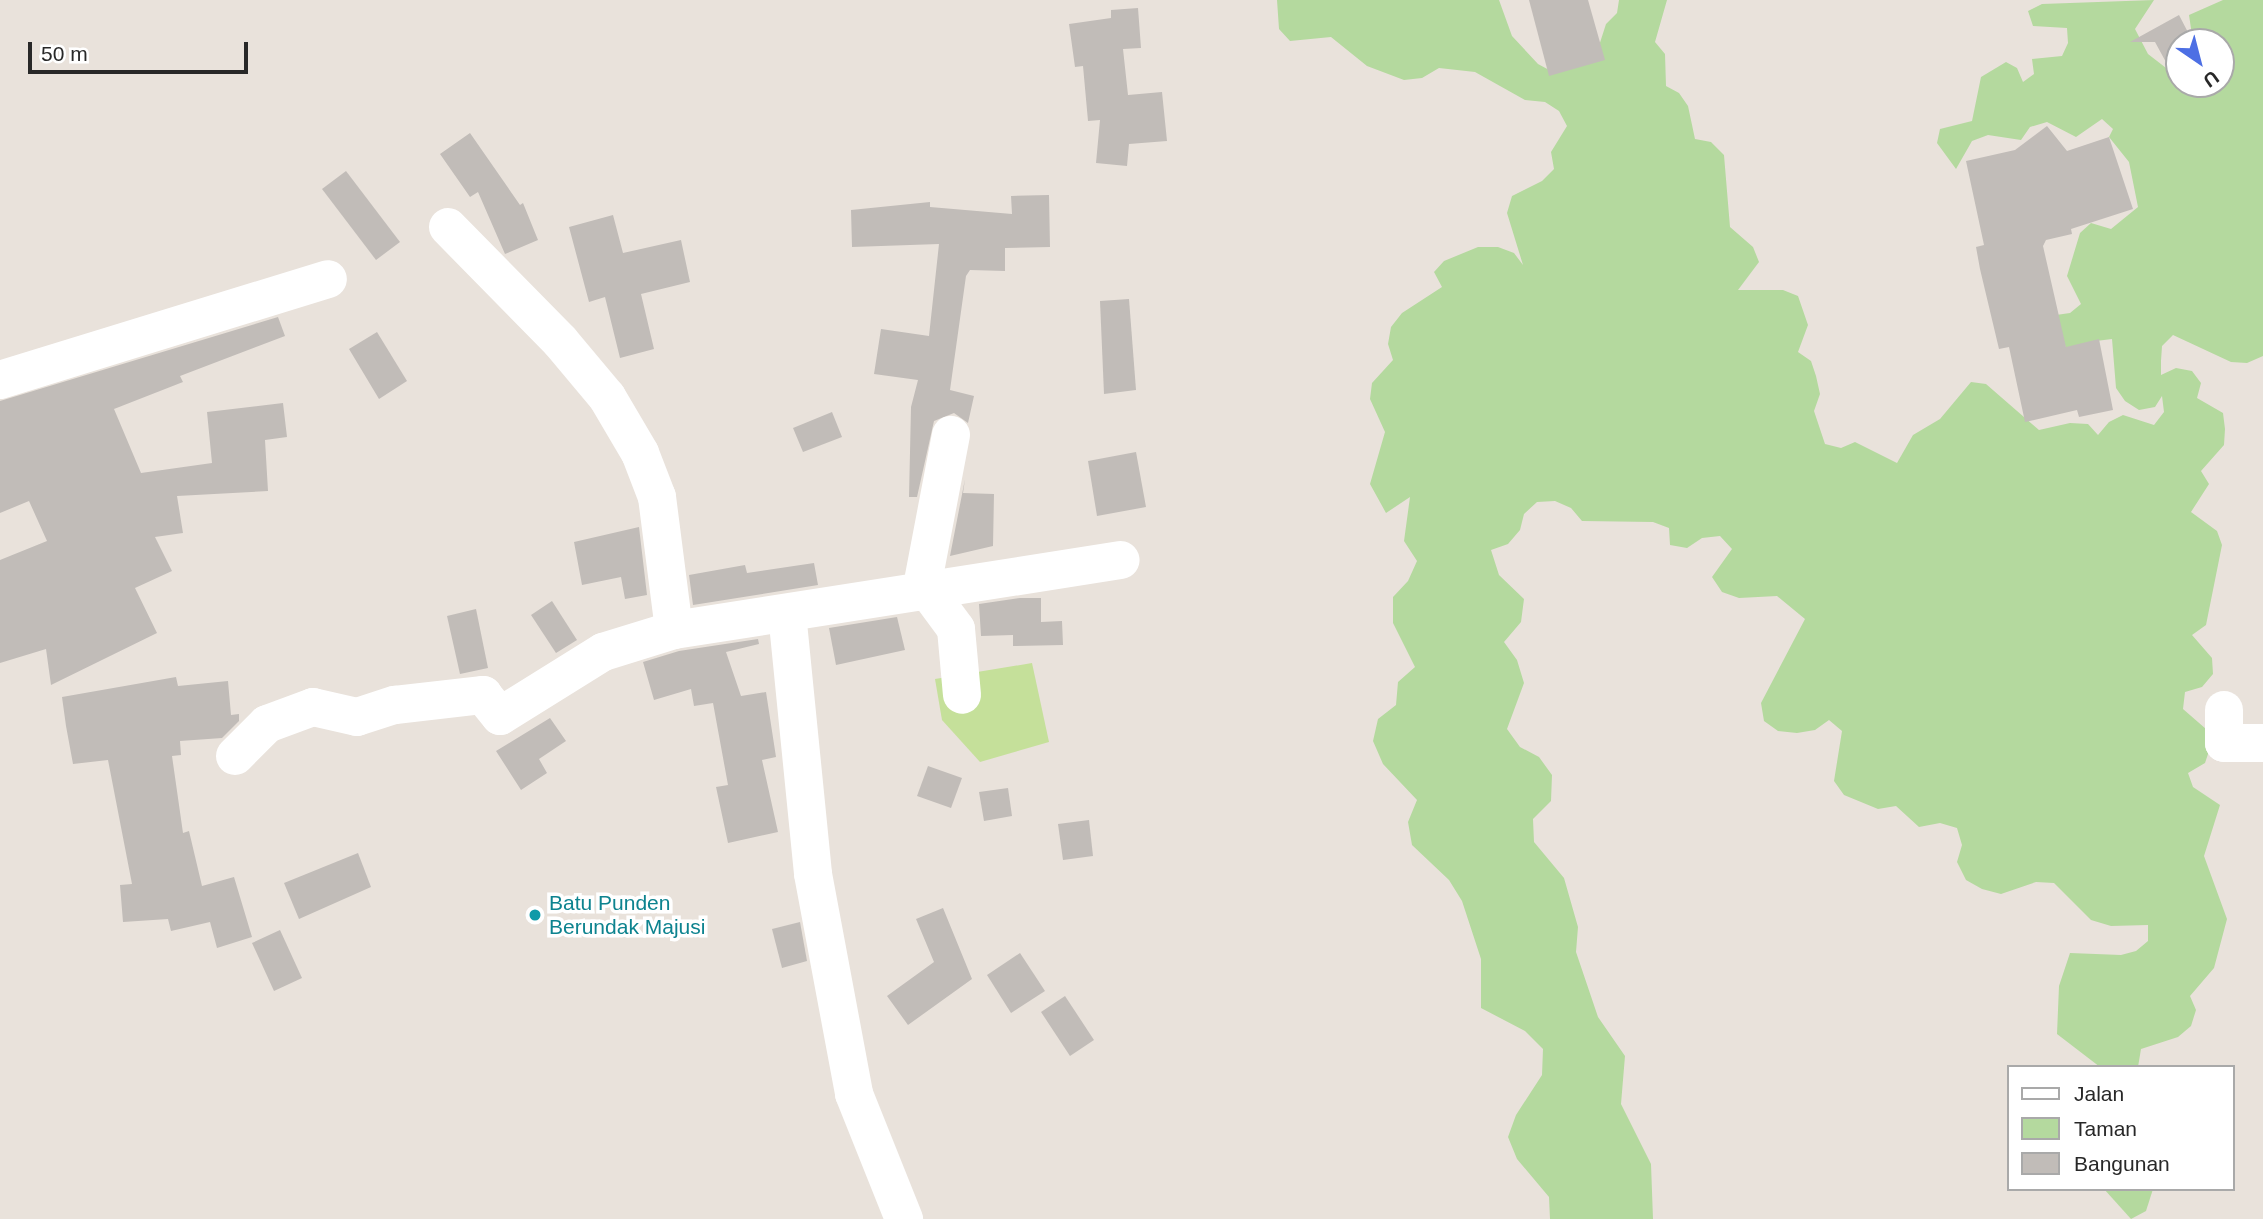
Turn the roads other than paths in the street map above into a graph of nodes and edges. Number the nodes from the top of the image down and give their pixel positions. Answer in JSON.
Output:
{"nodes":[{"id":1,"x":448,"y":227,"type":"dead end"},
{"id":2,"x":328,"y":279,"type":"dead end"},
{"id":3,"x":0,"y":380,"type":"edge"},
{"id":4,"x":951,"y":435,"type":"dead end"},
{"id":5,"x":1121,"y":560,"type":"dead end"},
{"id":6,"x":924,"y":592,"type":"junction"},
{"id":7,"x":787,"y":613,"type":"junction"},
{"id":8,"x":674,"y":630,"type":"junction"},
{"id":9,"x":962,"y":695,"type":"dead end"},
{"id":10,"x":2224,"y":710,"type":"dead end"},
{"id":11,"x":2263,"y":743,"type":"edge"},
{"id":12,"x":235,"y":756,"type":"dead end"},
{"id":13,"x":904,"y":1219,"type":"edge"}],
"edges":[{"from":1,"to":8,"type":"street"},
{"from":2,"to":3,"type":"street"},
{"from":4,"to":6,"type":"street"},
{"from":5,"to":6,"type":"street"},
{"from":6,"to":7,"type":"street"},
{"from":6,"to":9,"type":"street"},
{"from":7,"to":8,"type":"street"},
{"from":7,"to":13,"type":"street"},
{"from":8,"to":12,"type":"street"},
{"from":10,"to":11,"type":"street"}]}
